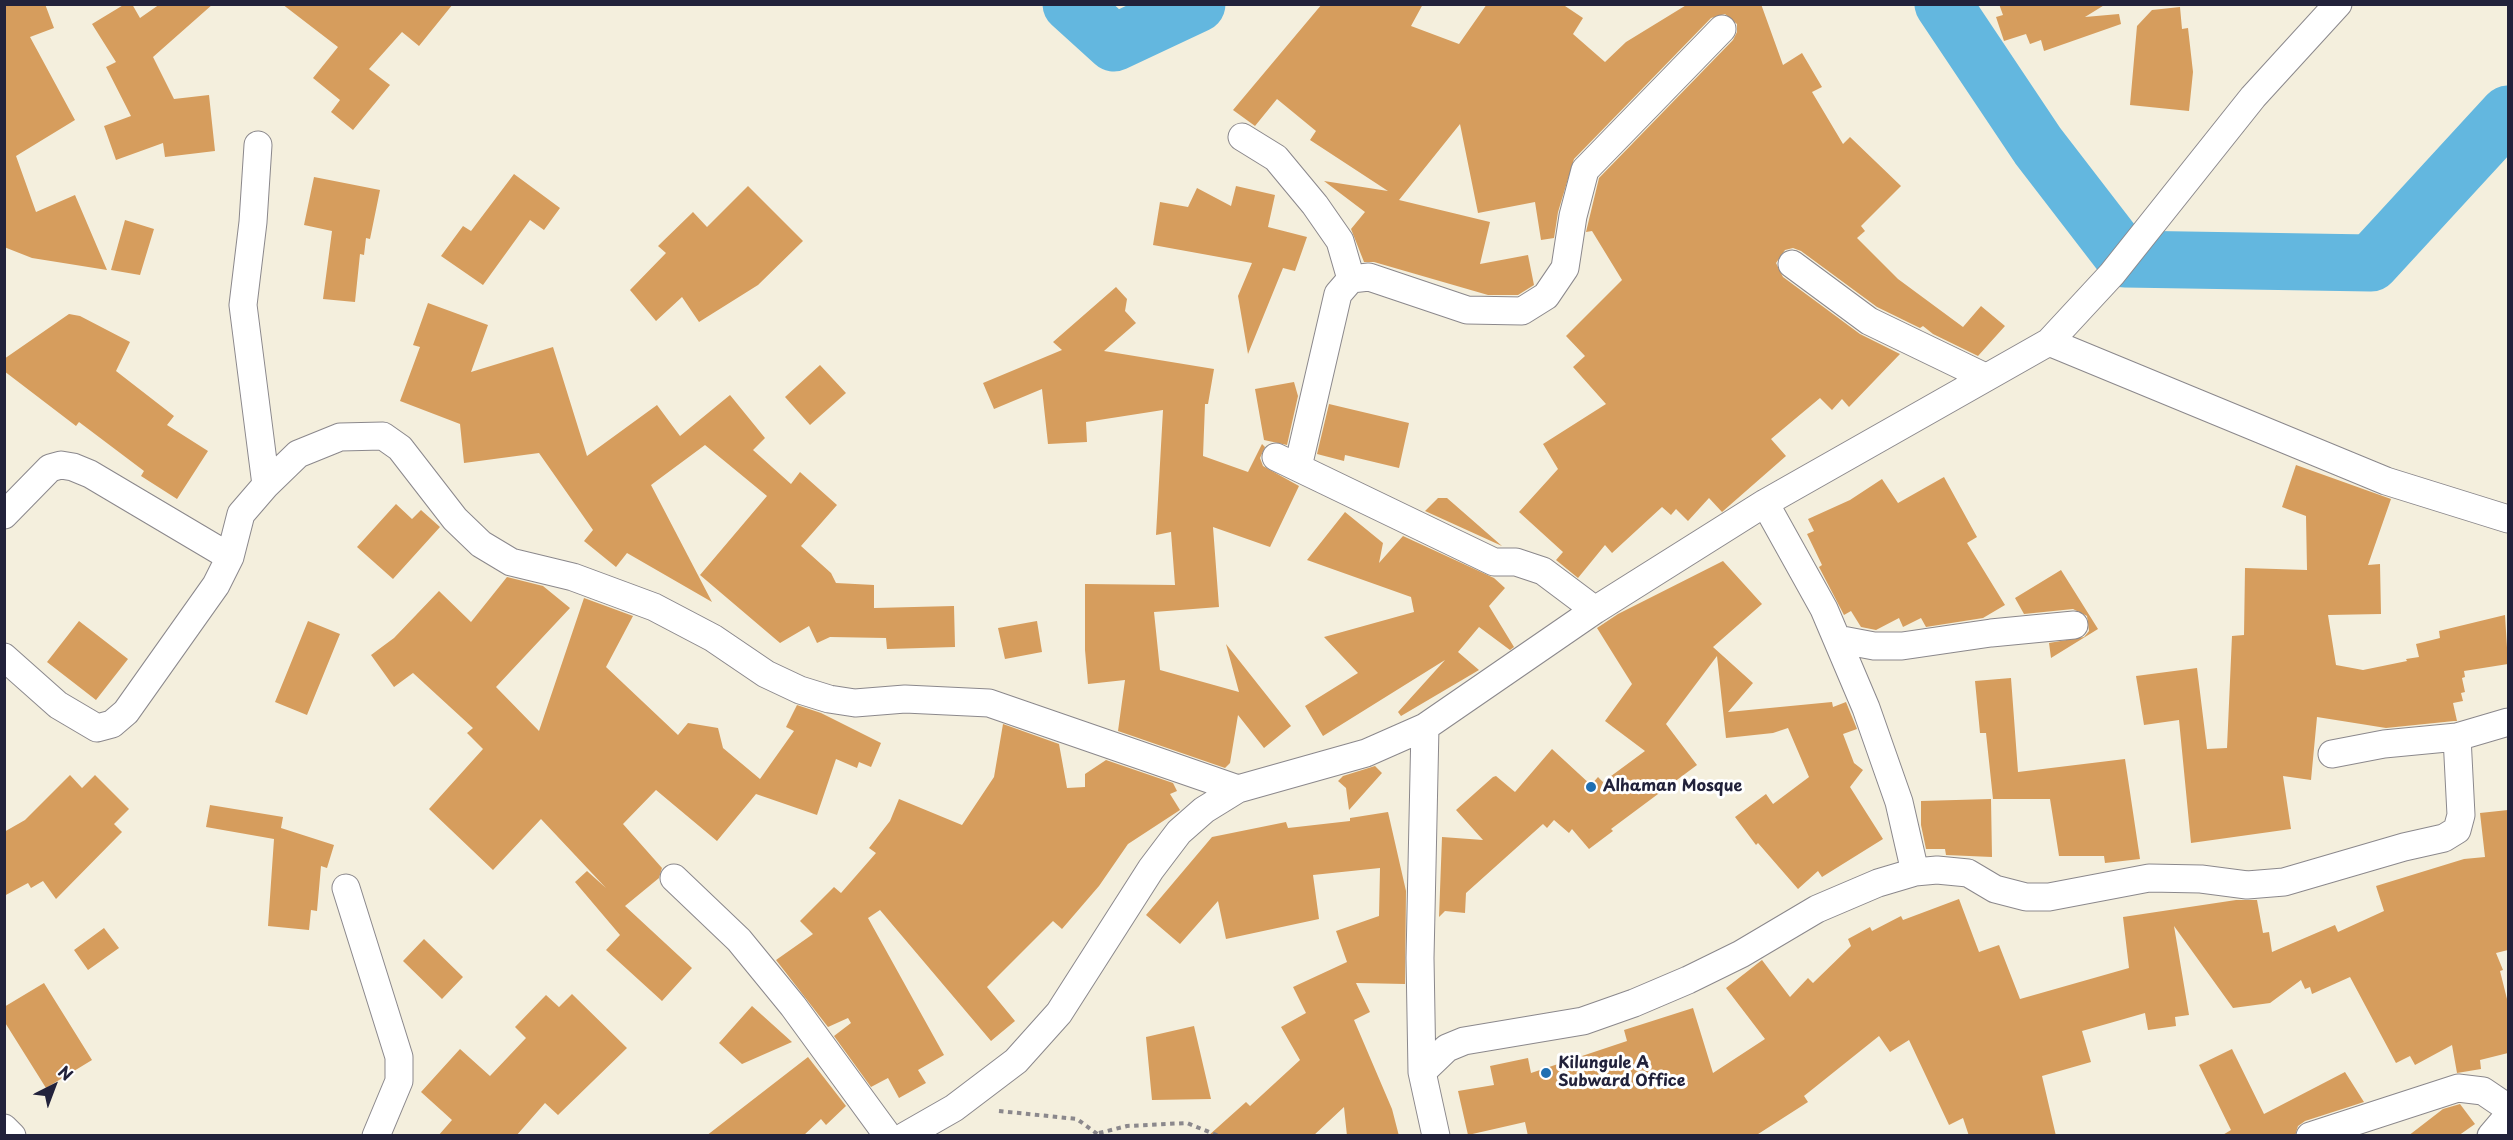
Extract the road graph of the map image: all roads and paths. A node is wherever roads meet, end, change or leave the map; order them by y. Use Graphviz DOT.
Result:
graph roads {
  1 [pos="2338,4"];
  2 [pos="1722,29"];
  3 [pos="1242,136"];
  4 [pos="258,145"];
  5 [pos="1792,264"];
  6 [pos="1351,279"];
  7 [pos="2049,342"];
  8 [pos="1985,377"];
  9 [pos="266,485"];
  10 [pos="1765,503"];
  11 [pos="4,515"];
  12 [pos="2508,519"];
  13 [pos="230,557"];
  14 [pos="1595,610"];
  15 [pos="2074,625"];
  16 [pos="1837,639"];
  17 [pos="4,657"];
  18 [pos="2508,722"];
  19 [pos="1425,727"];
  20 [pos="2457,737"];
  21 [pos="2332,754"];
  22 [pos="1238,789"];
  23 [pos="1915,872"];
  24 [pos="674,878"];
  25 [pos="346,888"];
  26 [pos="1422,1072"];
  27 [pos="954,1108"];
  28 [pos="2508,1108"];
  29 [pos="2508,1116"];
  30 [pos="4,1128"];
  31 [pos="1099,1134"];
  32 [pos="12,1136"];
  33 [pos="376,1136"];
  34 [pos="888,1136"];
  35 [pos="905,1136"];
  36 [pos="1219,1136"];
  37 [pos="1436,1136"];
  38 [pos="2310,1136"];
  39 [pos="2491,1136"];
  1 -- 7 [label="street"];
  2 -- 6 [label="street"];
  3 -- 6 [label="street"];
  4 -- 9 [label="street"];
  5 -- 8 [label="street"];
  6 -- 14 [label="street"];
  7 -- 8 [label="street"];
  7 -- 12 [label="street"];
  8 -- 10 [label="street"];
  9 -- 13 [label="street"];
  9 -- 22 [label="street"];
  10 -- 14 [label="street"];
  10 -- 16 [label="street"];
  11 -- 13 [label="street"];
  13 -- 17 [label="street"];
  14 -- 19 [label="street"];
  15 -- 16 [label="street"];
  16 -- 23 [label="street"];
  18 -- 20 [label="street"];
  19 -- 22 [label="street"];
  19 -- 26 [label="street"];
  20 -- 21 [label="street"];
  20 -- 23 [label="street"];
  22 -- 27 [label="street"];
  23 -- 26 [label="street"];
  24 -- 34 [label="street"];
  25 -- 33 [label="street"];
  26 -- 37 [label="street"];
  27 -- 31 [label="path"];
  27 -- 35 [label="street"];
  28 -- 38 [label="street"];
  29 -- 39 [label="street"];
  30 -- 32 [label="street"];
  31 -- 36 [label="path"];
}
